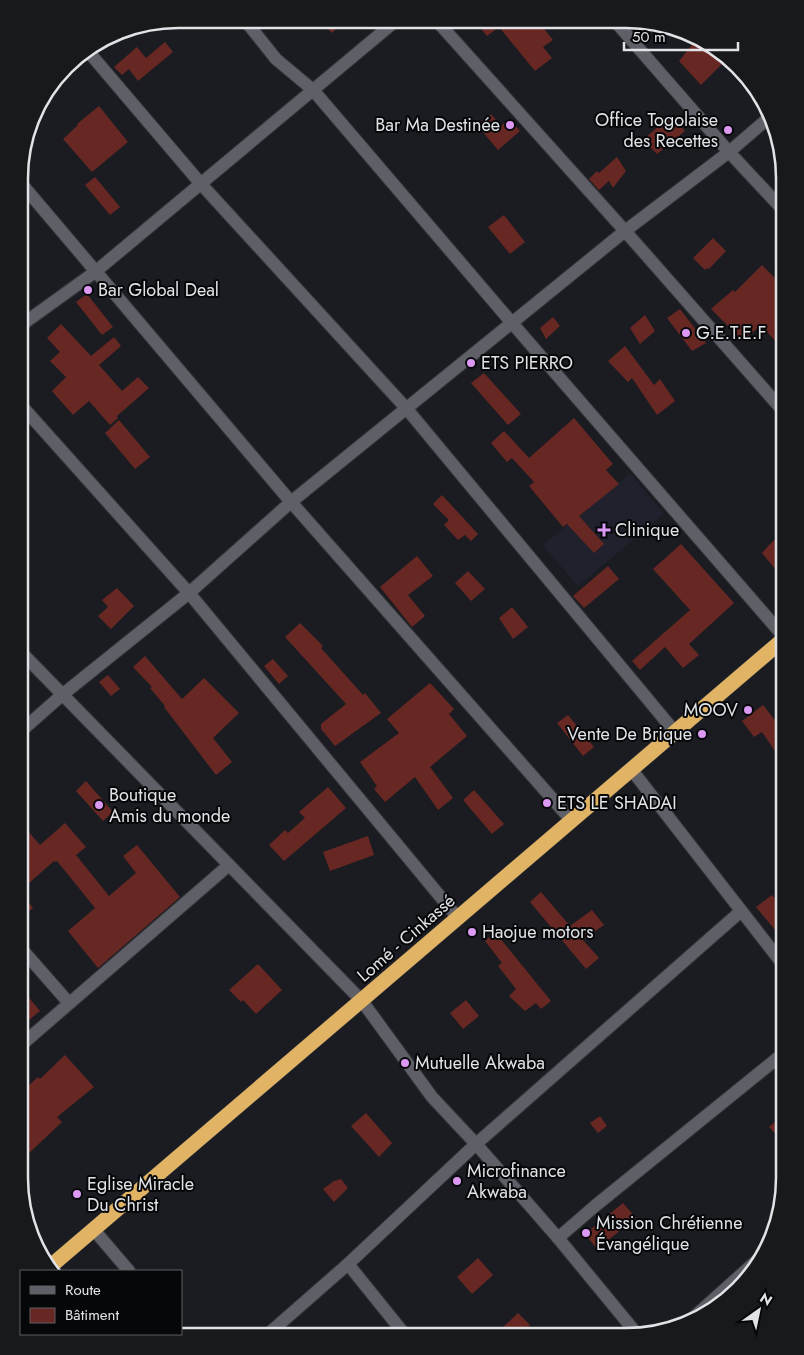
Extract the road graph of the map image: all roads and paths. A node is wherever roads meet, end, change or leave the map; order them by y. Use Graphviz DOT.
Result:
graph roads {
  1 [pos="251,28"];
  2 [pos="387,28"];
  3 [pos="443,28"];
  4 [pos="621,28"];
  5 [pos="91,56"];
  6 [pos="313,90"];
  7 [pos="765,121"];
  8 [pos="729,152"];
  9 [pos="201,184"];
  10 [pos="28,192"];
  11 [pos="776,202"];
  12 [pos="625,231"];
  13 [pos="95,272"];
  14 [pos="28,320"];
  15 [pos="512,323"];
  16 [pos="776,402"];
  17 [pos="406,408"];
  18 [pos="28,413"];
  19 [pos="291,502"];
  20 [pos="188,593"];
  21 [pos="776,628"];
  22 [pos="776,646"];
  23 [pos="28,659"];
  24 [pos="62,695"];
  25 [pos="28,725"];
  26 [pos="675,732"];
  27 [pos="632,770"];
  28 [pos="572,820"];
  29 [pos="229,866"];
  30 [pos="740,912"];
  31 [pos="458,918"];
  32 [pos="28,956"];
  33 [pos="776,957"];
  34 [pos="362,1001"];
  35 [pos="69,1003"];
  36 [pos="28,1039"];
  37 [pos="776,1059"];
  38 [pos="476,1144"];
  39 [pos="94,1230"];
  40 [pos="558,1238"];
  41 [pos="54,1263"];
  42 [pos="348,1264"];
  43 [pos="128,1270"];
  44 [pos="732,1282"];
  45 [pos="712,1301"];
  46 [pos="632,1327"];
  47 [pos="275,1328"];
  48 [pos="400,1328"];
  1 -- 6 [label="street"];
  2 -- 6 [label="street"];
  3 -- 12 [label="street"];
  4 -- 8 [label="street"];
  5 -- 9 [label="street"];
  6 -- 9 [label="street"];
  6 -- 15 [label="street"];
  7 -- 8 [label="street"];
  8 -- 11 [label="street"];
  8 -- 12 [label="street"];
  9 -- 13 [label="street"];
  9 -- 17 [label="street"];
  10 -- 13 [label="street"];
  12 -- 15 [label="street"];
  12 -- 16 [label="street"];
  13 -- 14 [label="street"];
  13 -- 19 [label="street"];
  15 -- 17 [label="street"];
  15 -- 21 [label="street"];
  17 -- 19 [label="street"];
  17 -- 26 [label="street"];
  18 -- 20 [label="street"];
  19 -- 20 [label="street"];
  19 -- 28 [label="street"];
  20 -- 24 [label="street"];
  20 -- 31 [label="street"];
  22 -- 26 [label="highway, Lomé - Cinkassé"];
  23 -- 24 [label="street"];
  24 -- 25 [label="street"];
  24 -- 29 [label="street"];
  26 -- 27 [label="highway, Lomé - Cinkassé"];
  27 -- 28 [label="highway, Lomé - Cinkassé"];
  27 -- 30 [label="street"];
  28 -- 31 [label="highway, Lomé - Cinkassé"];
  29 -- 34 [label="street"];
  29 -- 35 [label="street"];
  30 -- 33 [label="street"];
  30 -- 38 [label="street"];
  31 -- 34 [label="highway, Lomé - Cinkassé"];
  32 -- 35 [label="street"];
  34 -- 38 [label="street"];
  34 -- 39 [label="highway, Lomé - Cinkassé"];
  35 -- 36 [label="street"];
  37 -- 40 [label="street"];
  38 -- 40 [label="street"];
  38 -- 42 [label="street"];
  39 -- 41 [label="highway, Lomé - Cinkassé"];
  39 -- 43 [label="street"];
  40 -- 46 [label="street"];
  42 -- 47 [label="street"];
  42 -- 48 [label="street"];
  44 -- 45 [label="street"];
}
